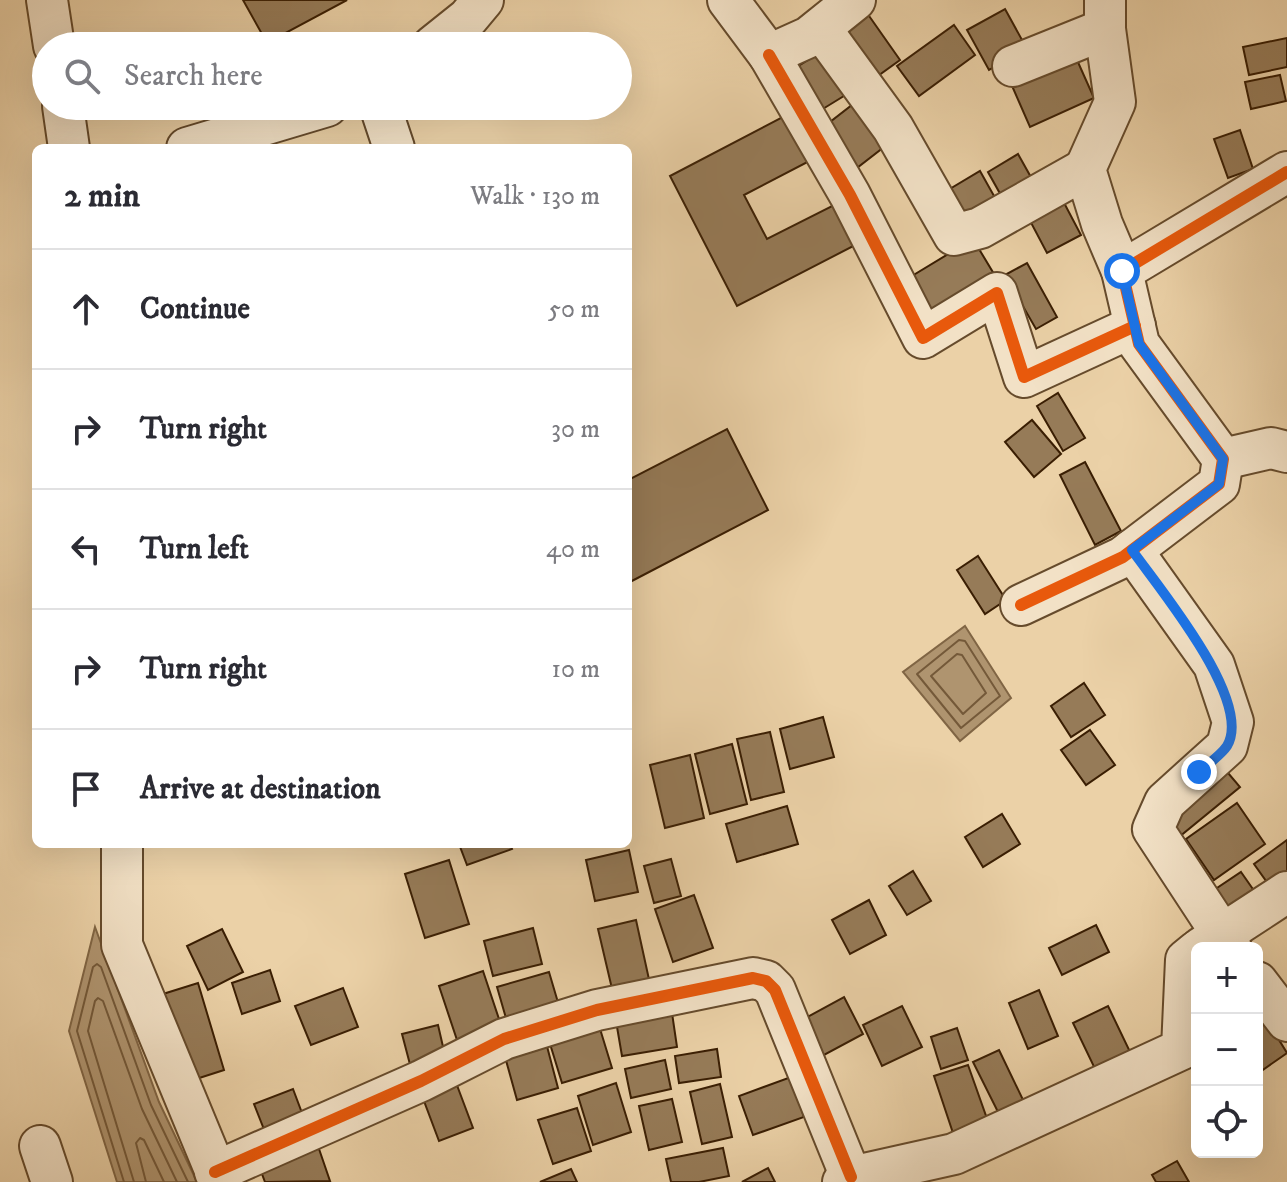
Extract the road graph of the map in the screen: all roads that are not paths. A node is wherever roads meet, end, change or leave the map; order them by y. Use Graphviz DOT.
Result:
graph roads {
  1 [pos="47,0"];
  2 [pos="483,0"];
  3 [pos="728,0"];
  4 [pos="855,0"];
  5 [pos="1105,14"];
  6 [pos="821,29"];
  7 [pos="52,32"];
  8 [pos="450,32"];
  9 [pos="769,55"];
  10 [pos="1013,66"];
  11 [pos="65,120"];
  12 [pos="280,120"];
  13 [pos="385,120"];
  14 [pos="68,144"];
  15 [pos="200,144"];
  16 [pos="393,144"];
  17 [pos="1085,169"];
  18 [pos="1287,172"];
  19 [pos="1122,271"];
  20 [pos="1135,326"];
  21 [pos="1287,452"];
  22 [pos="1223,459"];
  23 [pos="1132,550"];
  24 [pos="1021,605"];
  25 [pos="122,848"];
  26 [pos="1287,892"];
  27 [pos="1211,942"];
  28 [pos="1217,942"];
  29 [pos="1191,957"];
  30 [pos="1263,990"];
  31 [pos="1287,1021"];
  32 [pos="218,1177"];
  33 [pos="847,1180"];
  1 -- 7 [label="street"];
  2 -- 8 [label="street"];
  3 -- 9 [label="street"];
  4 -- 6 [label="street"];
  5 -- 10 [label="street"];
  5 -- 17 [label="street"];
  6 -- 9 [label="street"];
  6 -- 17 [label="street"];
  9 -- 20 [label="street"];
  11 -- 14 [label="street"];
  12 -- 15 [label="street"];
  13 -- 16 [label="street"];
  17 -- 19 [label="street"];
  18 -- 19 [label="street"];
  19 -- 20 [label="street"];
  20 -- 22 [label="street"];
  21 -- 22 [label="street"];
  22 -- 23 [label="street"];
  23 -- 24 [label="street"];
  23 -- 27 [label="street"];
  25 -- 32 [label="street"];
  26 -- 28 [label="street"];
  29 -- 33 [label="street"];
  30 -- 31 [label="street"];
  32 -- 33 [label="street"];
}
